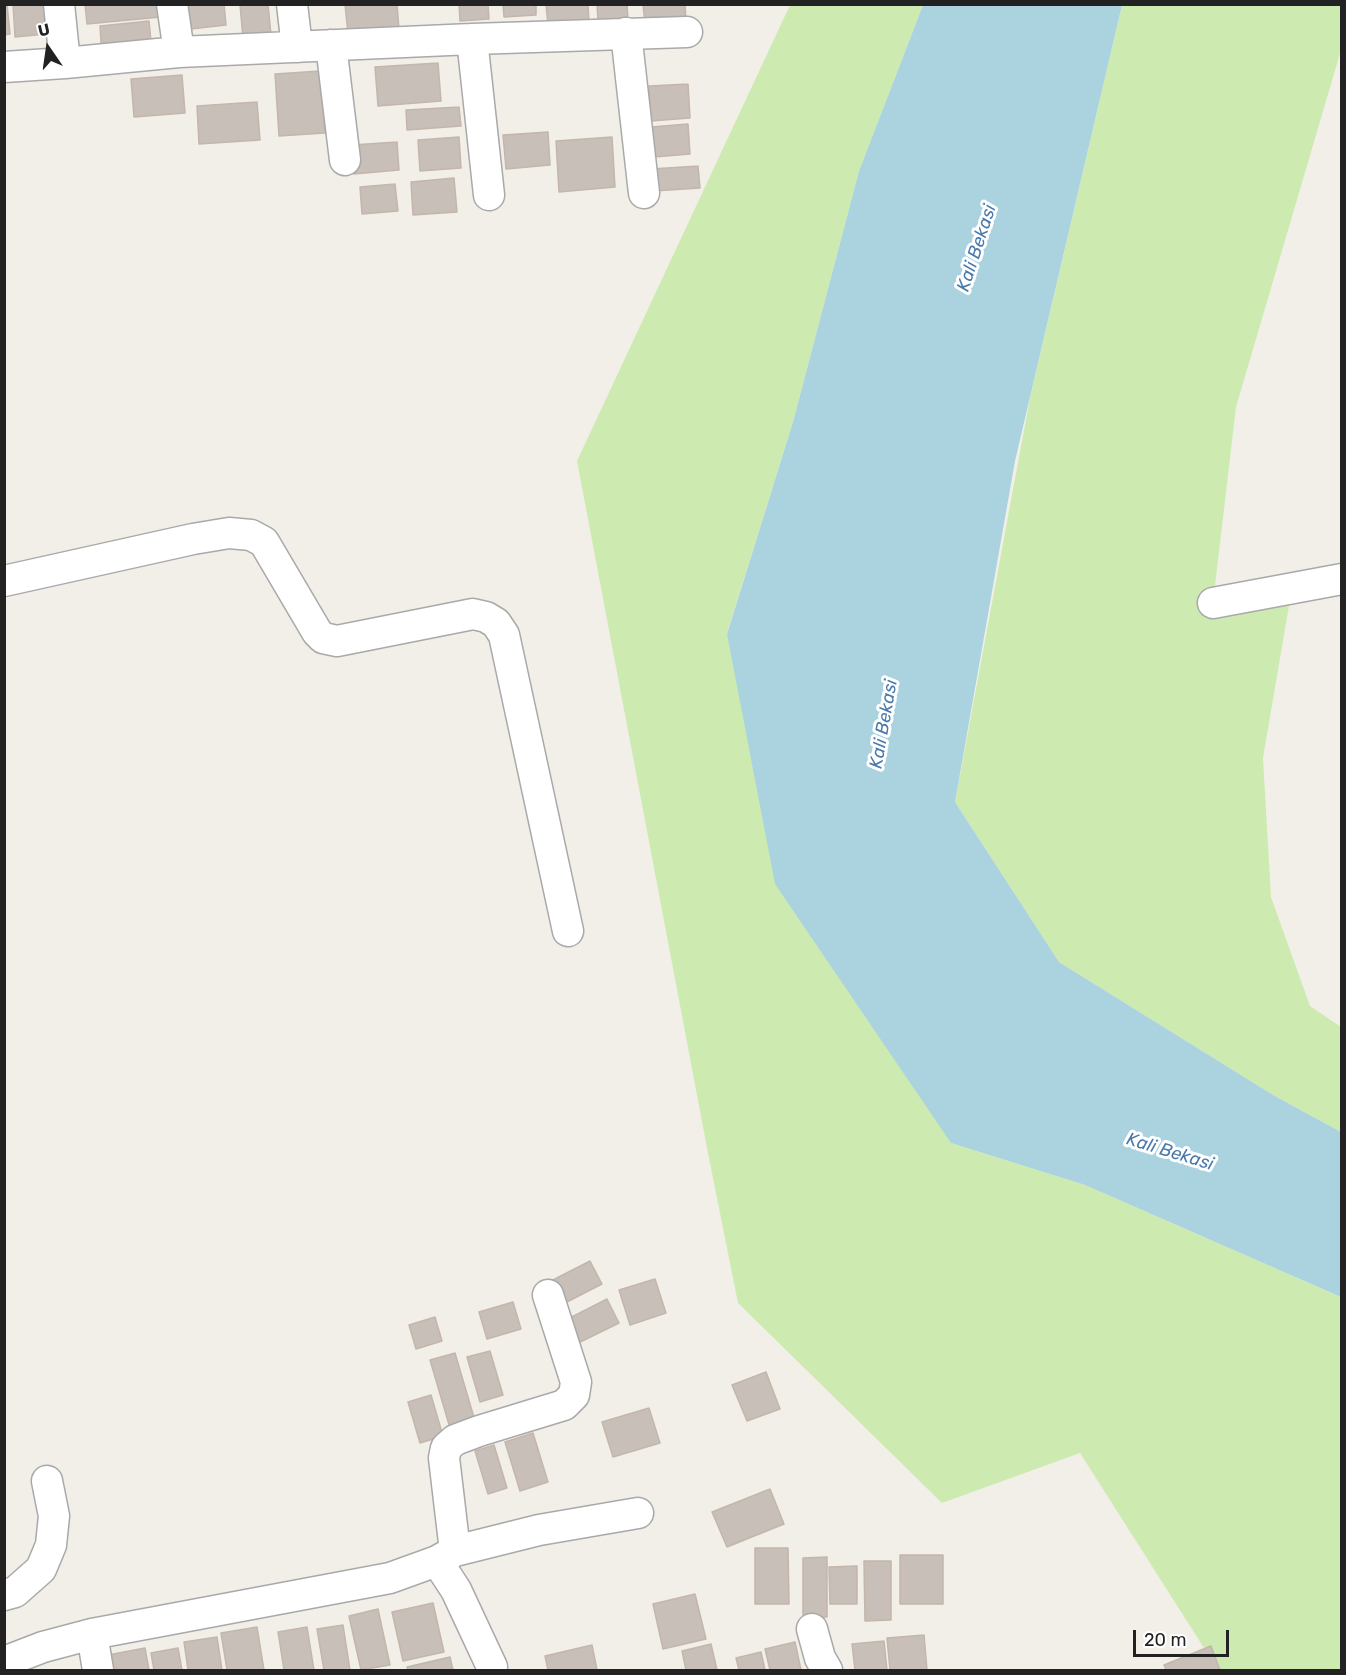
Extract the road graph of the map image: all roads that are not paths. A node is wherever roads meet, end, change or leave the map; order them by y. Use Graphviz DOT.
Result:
graph roads {
  1 [pos="59,4"];
  2 [pos="172,4"];
  3 [pos="292,4"];
  4 [pos="687,32"];
  5 [pos="626,33"];
  6 [pos="472,39"];
  7 [pos="331,45"];
  8 [pos="297,47"];
  9 [pos="179,52"];
  10 [pos="65,63"];
  11 [pos="4,67"];
  12 [pos="345,160"];
  13 [pos="644,193"];
  14 [pos="489,195"];
  15 [pos="1341,579"];
  16 [pos="4,581"];
  17 [pos="1213,603"];
  18 [pos="568,931"];
  19 [pos="548,1295"];
  20 [pos="47,1481"];
  21 [pos="638,1513"];
  22 [pos="446,1556"];
  23 [pos="4,1595"];
  24 [pos="812,1629"];
  25 [pos="92,1634"];
  26 [pos="4,1662"];
  27 [pos="492,1667"];
  28 [pos="98,1671"];
  29 [pos="827,1671"];
  1 -- 10 [label="street"];
  2 -- 9 [label="street"];
  3 -- 8 [label="street"];
  4 -- 5 [label="street"];
  5 -- 6 [label="street"];
  5 -- 13 [label="street"];
  6 -- 7 [label="street"];
  6 -- 14 [label="street"];
  7 -- 8 [label="street"];
  7 -- 12 [label="street"];
  8 -- 9 [label="street"];
  9 -- 10 [label="street"];
  10 -- 11 [label="street"];
  15 -- 17 [label="street"];
  16 -- 18 [label="street"];
  19 -- 22 [label="street"];
  20 -- 23 [label="street"];
  21 -- 22 [label="street"];
  22 -- 25 [label="street"];
  22 -- 27 [label="street"];
  24 -- 29 [label="street"];
  25 -- 26 [label="street"];
  25 -- 28 [label="street"];
}
